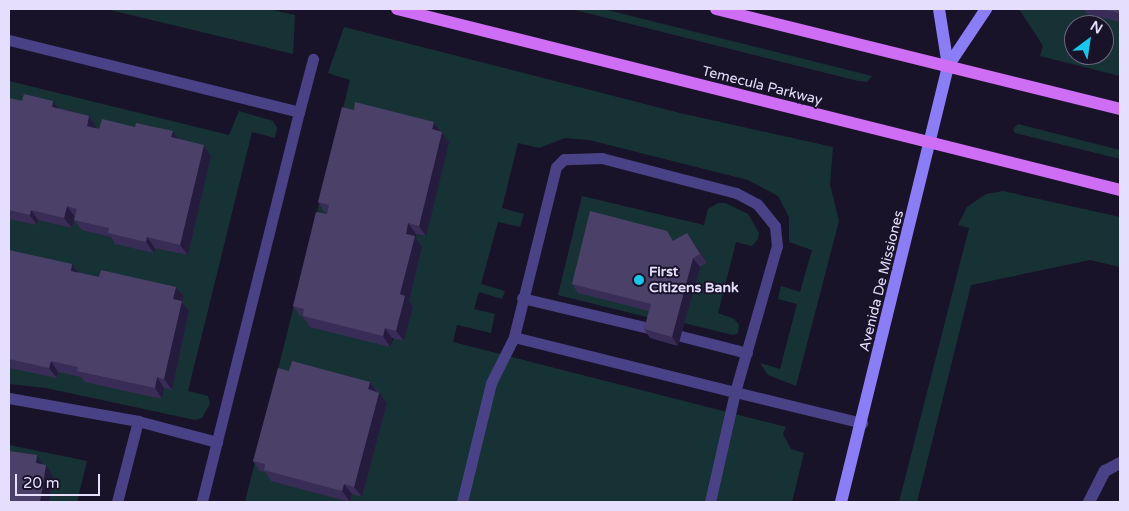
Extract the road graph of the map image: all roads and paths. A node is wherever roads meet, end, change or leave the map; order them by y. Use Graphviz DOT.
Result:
graph roads {
  1 [pos="397,9"];
  2 [pos="716,9"];
  3 [pos="939,9"];
  4 [pos="986,9"];
  5 [pos="9,40"];
  6 [pos="313,59"];
  7 [pos="948,66"];
  8 [pos="1120,109"];
  9 [pos="299,112"];
  10 [pos="930,144"];
  11 [pos="1120,190"];
  12 [pos="522,298"];
  13 [pos="653,329"];
  14 [pos="681,336"];
  15 [pos="514,337"];
  16 [pos="747,353"];
  17 [pos="735,392"];
  18 [pos="9,398"];
  19 [pos="138,421"];
  20 [pos="862,423"];
  21 [pos="217,442"];
  22 [pos="1120,463"];
  23 [pos="1090,500"];
  24 [pos="117,502"];
  25 [pos="202,502"];
  26 [pos="462,502"];
  27 [pos="710,502"];
  28 [pos="841,502"];
  1 -- 10 [label="main road, Temecula Parkway"];
  2 -- 7 [label="main road"];
  3 -- 7 [label="street, Avenida De Missiones"];
  4 -- 7 [label="street, Avenida De Missiones"];
  5 -- 9 [label="lane"];
  6 -- 9 [label="lane"];
  7 -- 8 [label="main road"];
  7 -- 10 [label="street, Avenida De Missiones"];
  9 -- 21 [label="lane"];
  10 -- 11 [label="main road, Temecula Parkway"];
  10 -- 20 [label="street, Avenida De Missiones"];
  12 -- 13 [label="lane"];
  12 -- 15 [label="lane"];
  12 -- 16 [label="lane"];
  14 -- 16 [label="lane"];
  15 -- 17 [label="lane"];
  15 -- 26 [label="lane"];
  16 -- 17 [label="lane"];
  17 -- 20 [label="lane"];
  17 -- 27 [label="lane"];
  18 -- 19 [label="lane"];
  19 -- 21 [label="lane"];
  19 -- 24 [label="lane"];
  20 -- 28 [label="street, Avenida De Missiones"];
  21 -- 25 [label="lane"];
  22 -- 23 [label="street"];
}
